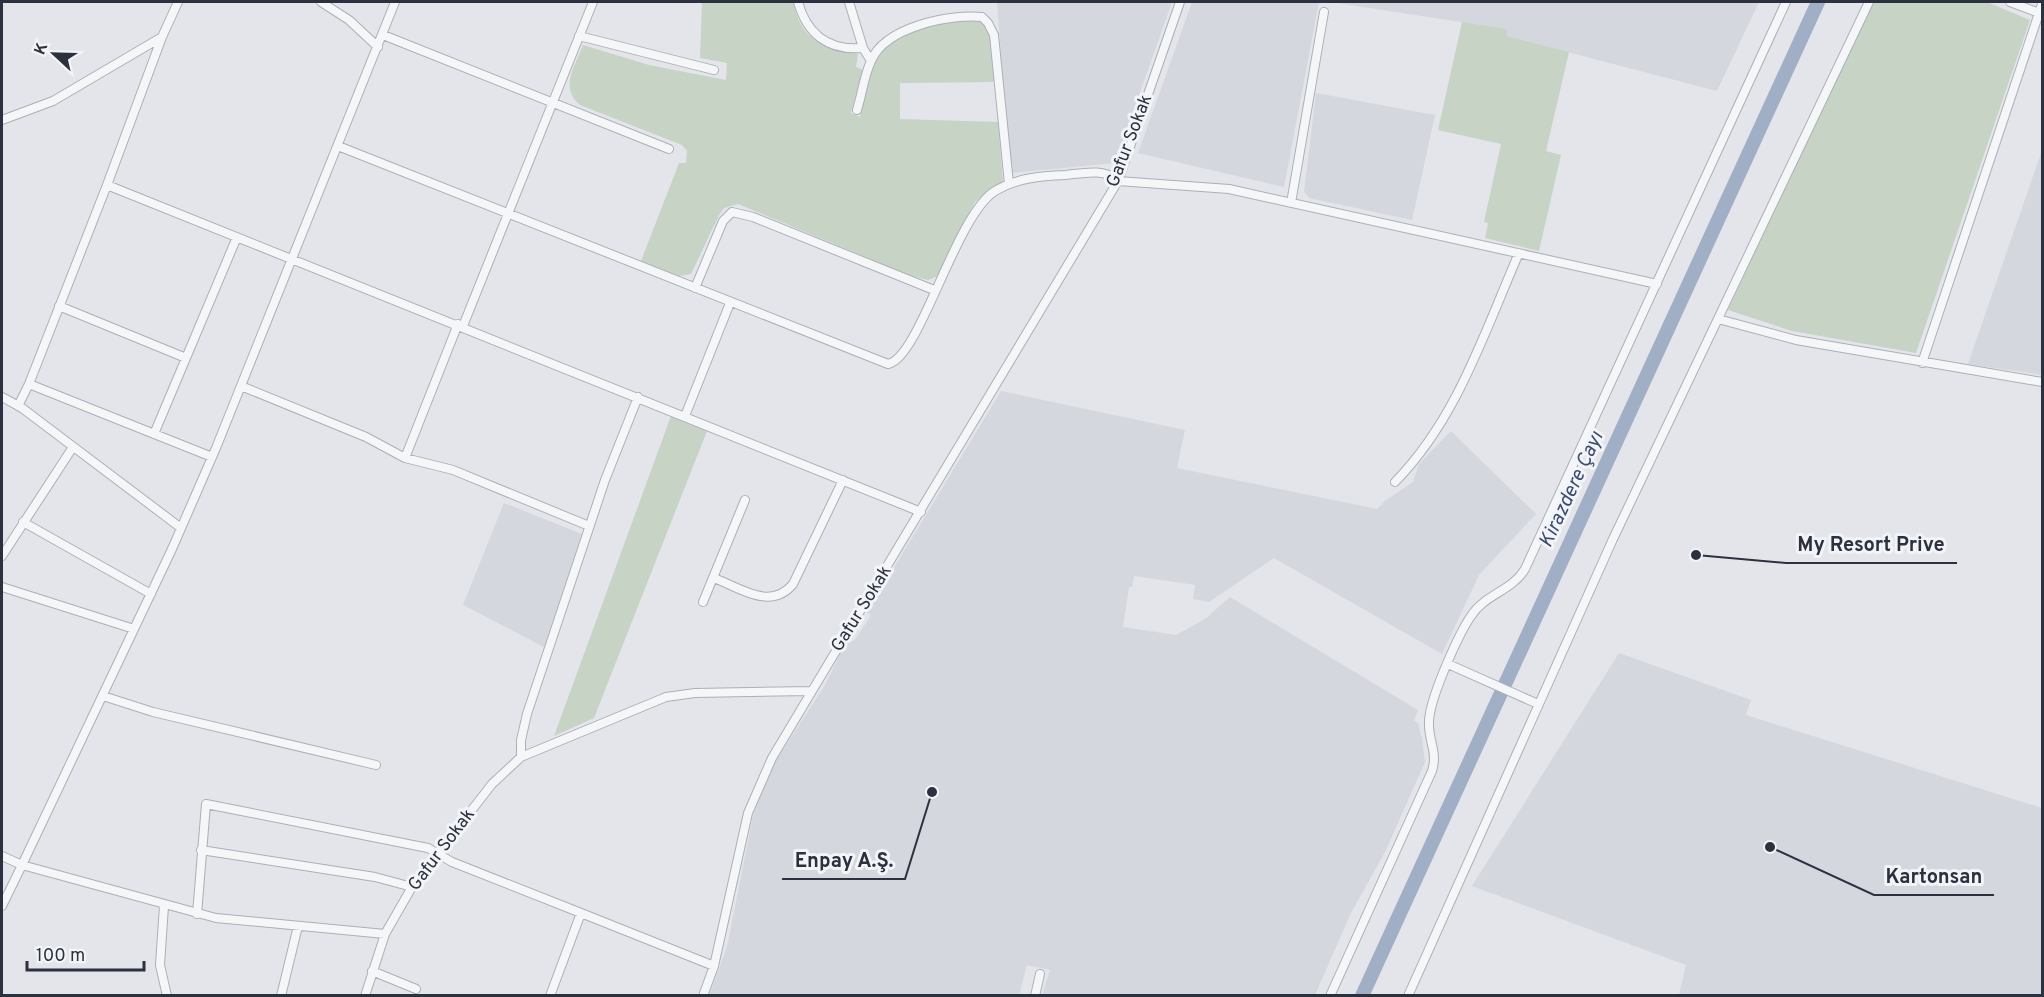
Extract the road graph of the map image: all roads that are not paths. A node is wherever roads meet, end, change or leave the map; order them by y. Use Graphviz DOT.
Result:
graph roads {
  1 [pos="178,2"];
  2 [pos="321,2"];
  3 [pos="395,2"];
  4 [pos="593,2"];
  5 [pos="798,2"];
  6 [pos="849,2"];
  7 [pos="1180,2"];
  8 [pos="1786,2"];
  9 [pos="1869,2"];
  10 [pos="2010,2"];
  11 [pos="2043,4"];
  12 [pos="1324,12"];
  13 [pos="2041,14"];
  14 [pos="383,35"];
  15 [pos="579,36"];
  16 [pos="162,37"];
  17 [pos="378,47"];
  18 [pos="863,48"];
  19 [pos="871,61"];
  20 [pos="714,70"];
  21 [pos="553,102"];
  22 [pos="857,110"];
  23 [pos="2,120"];
  24 [pos="338,146"];
  25 [pos="669,149"];
  26 [pos="1118,181"];
  27 [pos="1009,184"];
  28 [pos="107,185"];
  29 [pos="1291,203"];
  30 [pos="508,214"];
  31 [pos="237,237"];
  32 [pos="1519,253"];
  33 [pos="292,259"];
  34 [pos="1657,284"];
  35 [pos="695,288"];
  36 [pos="934,290"];
  37 [pos="730,303"];
  38 [pos="58,306"];
  39 [pos="1718,319"];
  40 [pos="461,325"];
  41 [pos="186,358"];
  42 [pos="1922,363"];
  43 [pos="2043,382"];
  44 [pos="28,384"];
  45 [pos="241,386"];
  46 [pos="2,397"];
  47 [pos="638,398"];
  48 [pos="18,406"];
  49 [pos="685,416"];
  50 [pos="154,434"];
  51 [pos="73,447"];
  52 [pos="212,457"];
  53 [pos="405,458"];
  54 [pos="843,480"];
  55 [pos="1395,482"];
  56 [pos="745,500"];
  57 [pos="921,512"];
  58 [pos="23,522"];
  59 [pos="589,526"];
  60 [pos="181,528"];
  61 [pos="2,556"];
  62 [pos="714,578"];
  63 [pos="2,587"];
  64 [pos="151,594"];
  65 [pos="703,602"];
  66 [pos="134,628"];
  67 [pos="1452,666"];
  68 [pos="812,691"];
  69 [pos="104,696"];
  70 [pos="1538,704"];
  71 [pos="521,757"];
  72 [pos="376,765"];
  73 [pos="201,850"];
  74 [pos="439,852"];
  75 [pos="2,856"];
  76 [pos="22,866"];
  77 [pos="412,888"];
  78 [pos="2,906"];
  79 [pos="164,906"];
  80 [pos="581,913"];
  81 [pos="197,914"];
  82 [pos="298,926"];
  83 [pos="386,934"];
  84 [pos="714,966"];
  85 [pos="372,971"];
  86 [pos="1040,974"];
  87 [pos="417,989"];
  88 [pos="167,996"];
  89 [pos="281,996"];
  90 [pos="365,996"];
  91 [pos="550,996"];
  92 [pos="704,996"];
  93 [pos="1035,996"];
  94 [pos="1330,996"];
  95 [pos="1408,996"];
  1 -- 16 [label="street"];
  2 -- 17 [label="street"];
  3 -- 14 [label="street"];
  4 -- 15 [label="street"];
  5 -- 18 [label="street"];
  6 -- 18 [label="street"];
  7 -- 26 [label="street, Gafur Sokak"];
  8 -- 34 [label="street"];
  9 -- 39 [label="street"];
  10 -- 13 [label="street"];
  11 -- 13 [label="street"];
  12 -- 29 [label="street"];
  13 -- 42 [label="street"];
  14 -- 17 [label="street"];
  14 -- 21 [label="street"];
  15 -- 20 [label="street"];
  15 -- 21 [label="street"];
  16 -- 23 [label="street"];
  16 -- 28 [label="street"];
  17 -- 24 [label="street"];
  18 -- 19 [label="street"];
  19 -- 22 [label="street"];
  19 -- 27 [label="street"];
  21 -- 25 [label="street"];
  21 -- 30 [label="street"];
  24 -- 30 [label="street"];
  24 -- 33 [label="street"];
  26 -- 27 [label="street"];
  26 -- 29 [label="street"];
  26 -- 57 [label="street, Gafur Sokak"];
  27 -- 36 [label="street"];
  28 -- 31 [label="street"];
  28 -- 38 [label="street"];
  29 -- 32 [label="street"];
  30 -- 35 [label="street"];
  30 -- 40 [label="street"];
  31 -- 33 [label="street"];
  31 -- 41 [label="street"];
  32 -- 34 [label="street"];
  32 -- 55 [label="street"];
  33 -- 40 [label="street"];
  33 -- 45 [label="street"];
  34 -- 67 [label="street"];
  35 -- 36 [label="street"];
  35 -- 37 [label="street"];
  36 -- 37 [label="street"];
  37 -- 49 [label="street"];
  38 -- 41 [label="street"];
  38 -- 44 [label="street"];
  39 -- 42 [label="street"];
  39 -- 70 [label="street"];
  40 -- 47 [label="street"];
  40 -- 53 [label="street"];
  41 -- 50 [label="street"];
  42 -- 43 [label="street"];
  44 -- 48 [label="street"];
  44 -- 50 [label="street"];
  45 -- 52 [label="street"];
  45 -- 53 [label="street"];
  46 -- 48 [label="street"];
  47 -- 49 [label="street"];
  47 -- 59 [label="street"];
  48 -- 51 [label="street"];
  49 -- 54 [label="street"];
  50 -- 52 [label="street"];
  51 -- 58 [label="street"];
  51 -- 60 [label="street"];
  52 -- 60 [label="street"];
  53 -- 59 [label="street"];
  54 -- 57 [label="street"];
  54 -- 62 [label="street"];
  56 -- 62 [label="street"];
  57 -- 68 [label="street, Gafur Sokak"];
  58 -- 61 [label="street"];
  58 -- 64 [label="street"];
  59 -- 71 [label="street"];
  60 -- 64 [label="street"];
  62 -- 65 [label="street"];
  63 -- 66 [label="street"];
  64 -- 66 [label="street"];
  66 -- 69 [label="street"];
  67 -- 70 [label="street"];
  67 -- 94 [label="street"];
  68 -- 71 [label="street, Gafur Sokak"];
  68 -- 84 [label="street"];
  69 -- 72 [label="street"];
  69 -- 76 [label="street"];
  70 -- 95 [label="street"];
  71 -- 74 [label="street, Gafur Sokak"];
  73 -- 74 [label="street"];
  73 -- 77 [label="street"];
  73 -- 81 [label="street"];
  74 -- 77 [label="street, Gafur Sokak"];
  74 -- 80 [label="street"];
  75 -- 76 [label="street"];
  76 -- 78 [label="street"];
  76 -- 79 [label="street"];
  77 -- 83 [label="street, Gafur Sokak"];
  79 -- 81 [label="street"];
  79 -- 88 [label="street"];
  80 -- 84 [label="street"];
  80 -- 91 [label="street"];
  81 -- 82 [label="street"];
  82 -- 83 [label="street"];
  82 -- 89 [label="street"];
  83 -- 85 [label="street, Gafur Sokak"];
  84 -- 92 [label="street"];
  85 -- 87 [label="street"];
  85 -- 90 [label="street, Gafur Sokak"];
  86 -- 93 [label="street"];
}
